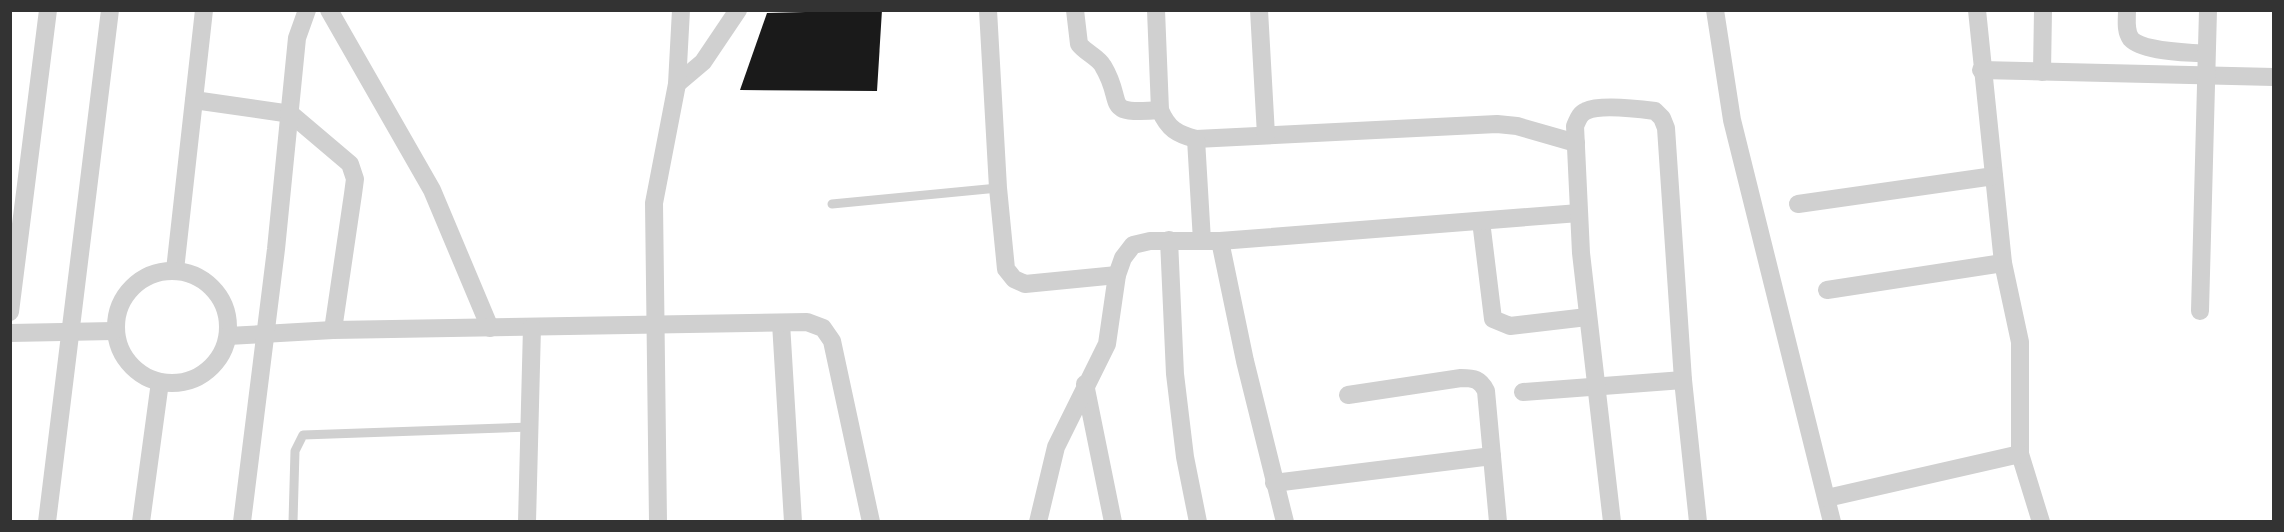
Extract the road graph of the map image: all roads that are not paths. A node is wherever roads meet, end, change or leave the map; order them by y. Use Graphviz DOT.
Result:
graph roads {
  1 [pos="48,10"];
  2 [pos="110,10"];
  3 [pos="204,10"];
  4 [pos="307,10"];
  5 [pos="329,10"];
  6 [pos="681,10"];
  7 [pos="738,10"];
  8 [pos="988,10"];
  9 [pos="1076,10"];
  10 [pos="1156,10"];
  11 [pos="1259,10"];
  12 [pos="1715,10"];
  13 [pos="1977,10"];
  14 [pos="2043,10"];
  15 [pos="2127,10"];
  16 [pos="2208,10"];
  17 [pos="2206,54"];
  18 [pos="1981,70"];
  19 [pos="2042,72"];
  20 [pos="2206,77"];
  21 [pos="2274,77"];
  22 [pos="677,84"];
  23 [pos="194,100"];
  24 [pos="1160,110"];
  25 [pos="291,114"];
  26 [pos="1266,135"];
  27 [pos="1196,139"];
  28 [pos="1576,143"];
  29 [pos="1994,176"];
  30 [pos="998,188"];
  31 [pos="832,204"];
  32 [pos="1798,204"];
  33 [pos="1579,213"];
  34 [pos="1481,221"];
  35 [pos="1169,240"];
  36 [pos="1202,241"];
  37 [pos="1221,241"];
  38 [pos="2003,263"];
  39 [pos="175,270"];
  40 [pos="1117,275"];
  41 [pos="1827,290"];
  42 [pos="2200,310"];
  43 [pos="10,312"];
  44 [pos="1587,317"];
  45 [pos="781,323"];
  46 [pos="532,327"];
  47 [pos="655,327"];
  48 [pos="490,328"];
  49 [pos="333,330"];
  50 [pos="72,331"];
  51 [pos="114,331"];
  52 [pos="10,333"];
  53 [pos="265,334"];
  54 [pos="228,336"];
  55 [pos="1683,380"];
  56 [pos="159,382"];
  57 [pos="1085,384"];
  58 [pos="1594,387"];
  59 [pos="1523,392"];
  60 [pos="1348,395"];
  61 [pos="531,427"];
  62 [pos="2020,454"];
  63 [pos="1492,456"];
  64 [pos="1274,483"];
  65 [pos="1827,498"];
  66 [pos="47,522"];
  67 [pos="141,522"];
  68 [pos="242,522"];
  69 [pos="293,522"];
  70 [pos="527,522"];
  71 [pos="658,522"];
  72 [pos="793,522"];
  73 [pos="872,522"];
  74 [pos="1038,522"];
  75 [pos="1113,522"];
  76 [pos="1198,522"];
  77 [pos="1285,522"];
  78 [pos="1498,522"];
  79 [pos="1612,522"];
  80 [pos="1698,522"];
  81 [pos="1832,522"];
  82 [pos="2041,522"];
  1 -- 43 [label="street"];
  2 -- 50 [label="street"];
  3 -- 23 [label="street"];
  4 -- 25 [label="street"];
  5 -- 48 [label="street"];
  6 -- 22 [label="street"];
  7 -- 22 [label="street"];
  8 -- 30 [label="street"];
  9 -- 24 [label="street"];
  10 -- 24 [label="street"];
  11 -- 26 [label="street"];
  12 -- 65 [label="street"];
  13 -- 18 [label="street"];
  14 -- 19 [label="street"];
  15 -- 17 [label="street"];
  16 -- 17 [label="street"];
  17 -- 20 [label="street"];
  18 -- 19 [label="street"];
  18 -- 29 [label="street"];
  19 -- 20 [label="street"];
  20 -- 21 [label="street"];
  20 -- 42 [label="street"];
  22 -- 47 [label="street"];
  23 -- 25 [label="street"];
  23 -- 39 [label="street"];
  24 -- 27 [label="street"];
  25 -- 49 [label="street"];
  25 -- 53 [label="street"];
  26 -- 27 [label="street"];
  26 -- 28 [label="street"];
  27 -- 36 [label="street"];
  28 -- 33 [label="street"];
  28 -- 55 [label="street"];
  29 -- 32 [label="street"];
  29 -- 38 [label="street"];
  30 -- 31 [label="lane"];
  30 -- 40 [label="street"];
  33 -- 34 [label="street"];
  33 -- 44 [label="street"];
  34 -- 37 [label="street"];
  34 -- 44 [label="street"];
  35 -- 36 [label="street"];
  35 -- 40 [label="street"];
  35 -- 76 [label="street"];
  36 -- 37 [label="street"];
  37 -- 64 [label="street"];
  38 -- 41 [label="street"];
  38 -- 62 [label="street"];
  39 -- 51 [label="street"];
  39 -- 54 [label="street"];
  40 -- 57 [label="street"];
  44 -- 58 [label="street"];
  45 -- 47 [label="street"];
  45 -- 72 [label="street"];
  45 -- 73 [label="street"];
  46 -- 47 [label="street"];
  46 -- 48 [label="street"];
  46 -- 61 [label="street"];
  47 -- 71 [label="street"];
  48 -- 49 [label="street"];
  49 -- 53 [label="street"];
  50 -- 51 [label="street"];
  50 -- 52 [label="street"];
  50 -- 66 [label="street"];
  51 -- 56 [label="street"];
  53 -- 54 [label="street"];
  53 -- 68 [label="street"];
  54 -- 56 [label="street"];
  55 -- 58 [label="street"];
  55 -- 80 [label="street"];
  56 -- 67 [label="street"];
  57 -- 74 [label="street"];
  57 -- 75 [label="street"];
  58 -- 59 [label="street"];
  58 -- 79 [label="street"];
  60 -- 63 [label="street"];
  61 -- 69 [label="lane"];
  61 -- 70 [label="street"];
  62 -- 65 [label="street"];
  62 -- 82 [label="street"];
  63 -- 64 [label="street"];
  63 -- 78 [label="street"];
  64 -- 77 [label="street"];
  65 -- 81 [label="street"];
}
